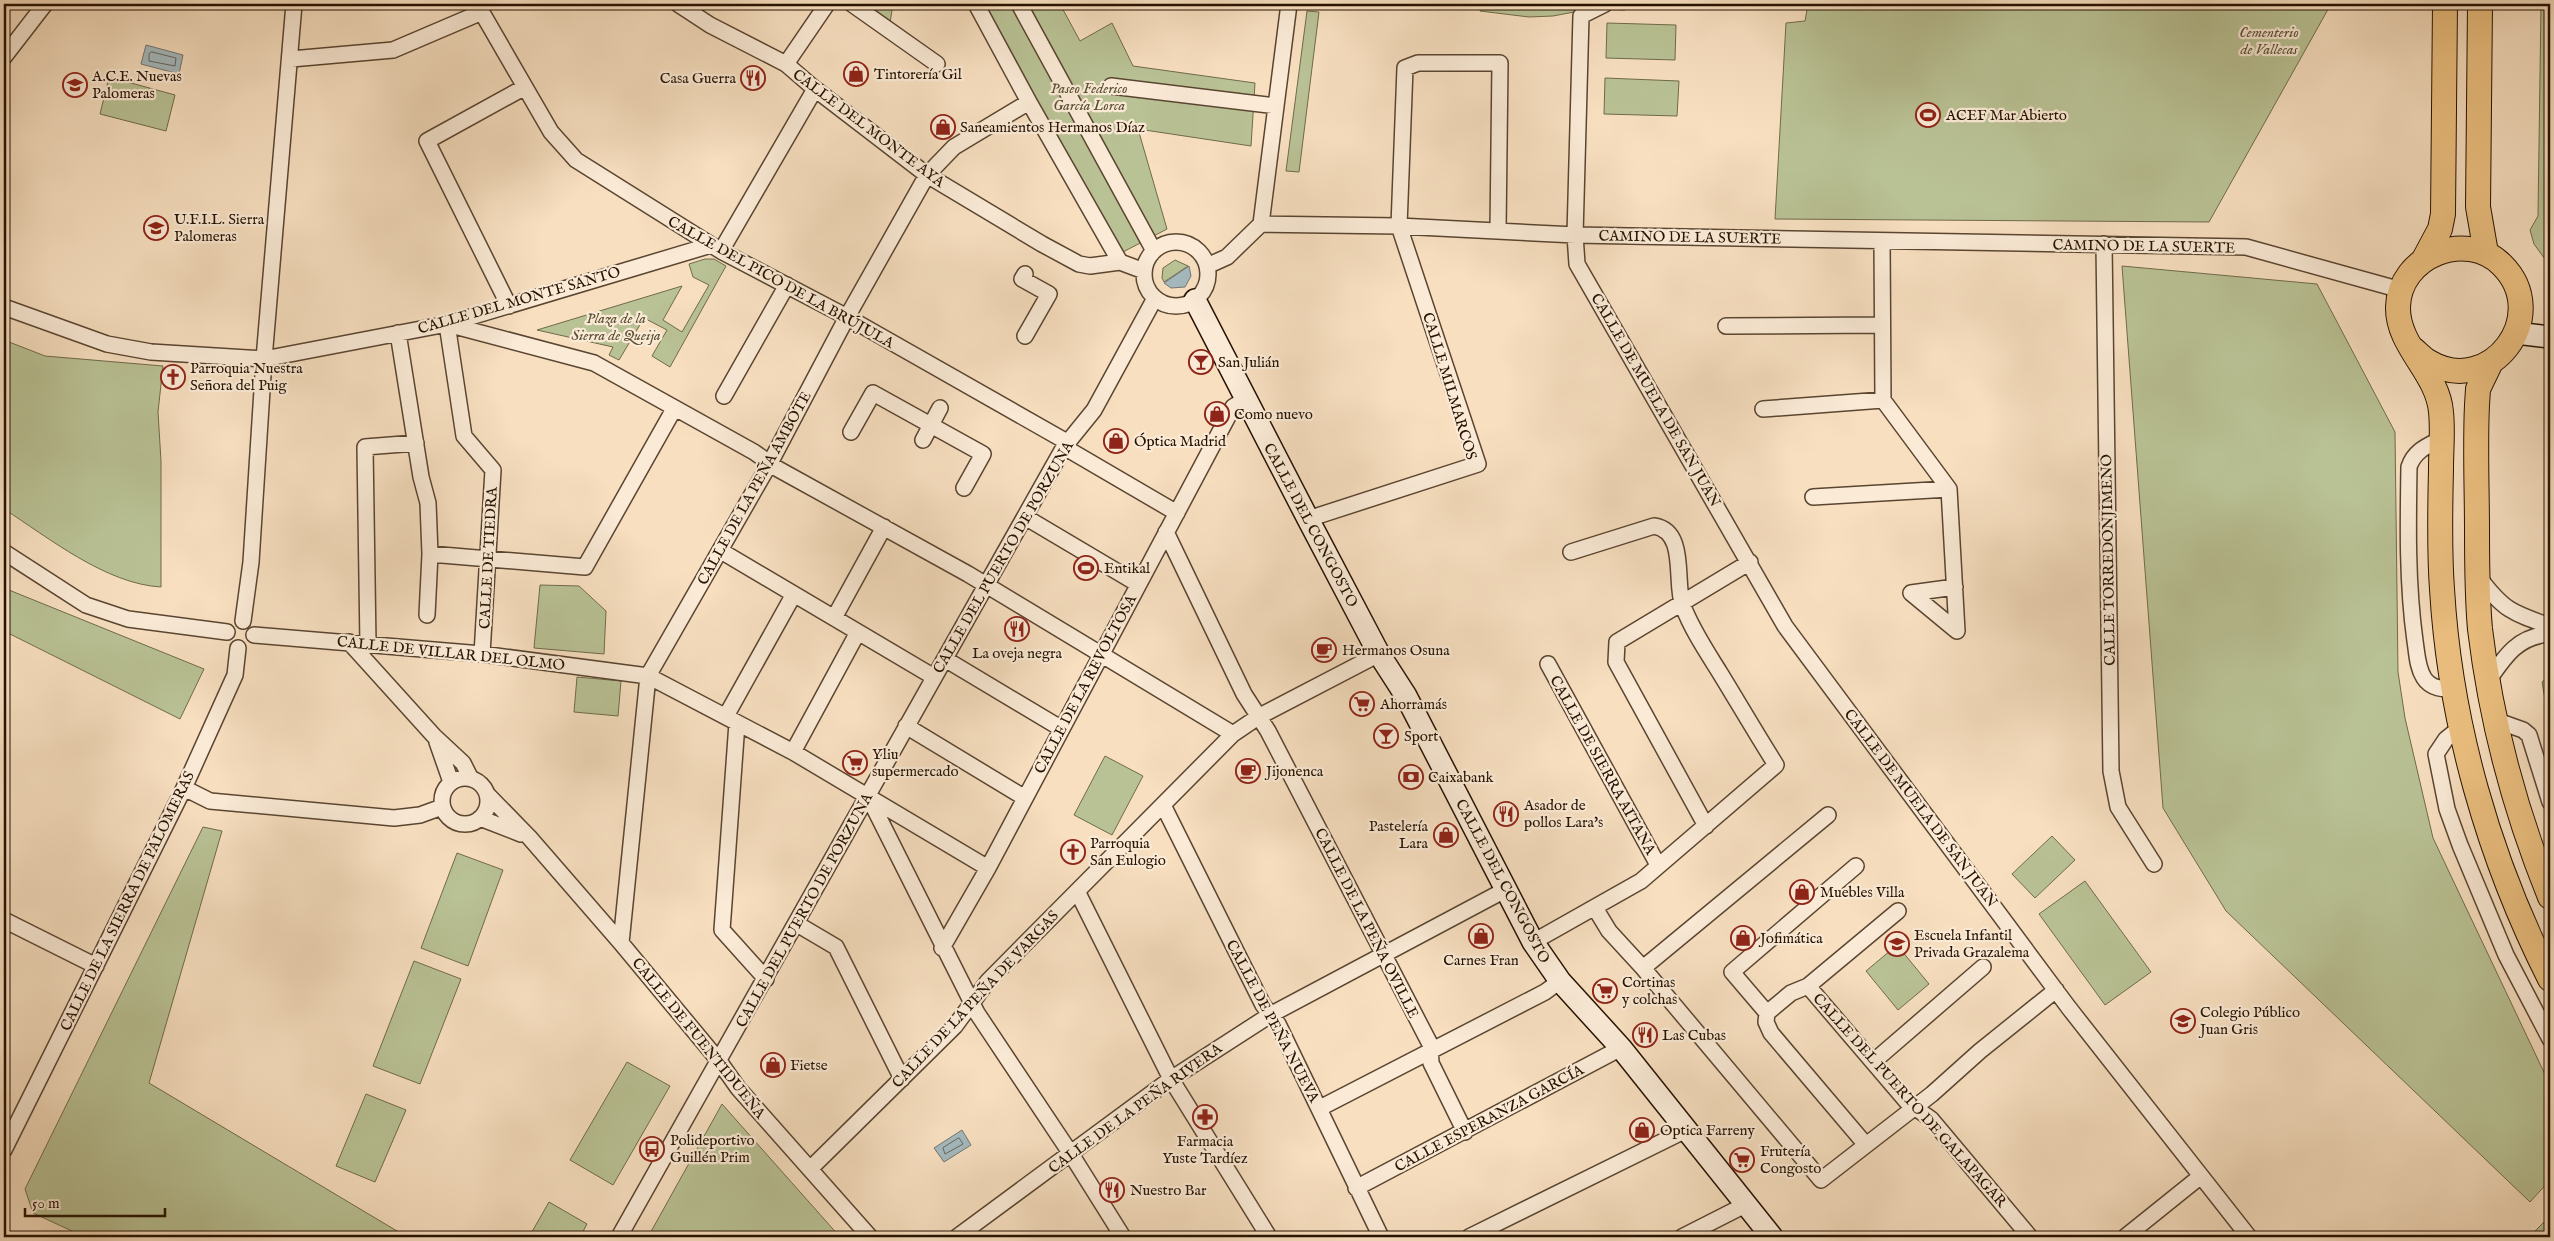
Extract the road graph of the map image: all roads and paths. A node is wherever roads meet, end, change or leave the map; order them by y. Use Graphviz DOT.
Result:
graph roads {
  1 [pos="45,4"];
  2 [pos="294,4"];
  3 [pos="678,4"];
  4 [pos="827,4"];
  5 [pos="852,4"];
  6 [pos="976,4"];
  7 [pos="1020,4"];
  8 [pos="1289,4"];
  9 [pos="1605,4"];
  10 [pos="2444,4"];
  11 [pos="2480,4"];
  12 [pos="479,8"];
  13 [pos="4,57"];
  14 [pos="291,60"];
  15 [pos="786,64"];
  16 [pos="937,64"];
  17 [pos="1111,86"];
  18 [pos="525,87"];
  19 [pos="815,90"];
  20 [pos="1029,102"];
  21 [pos="1276,106"];
  22 [pos="927,175"];
  23 [pos="1261,224"];
  24 [pos="1398,226"];
  25 [pos="1498,230"];
  26 [pos="1575,234"];
  27 [pos="1882,241"];
  28 [pos="710,244"];
  29 [pos="2104,244"];
  30 [pos="1154,251"];
  31 [pos="2486,253"];
  32 [pos="2424,259"];
  33 [pos="1120,262"];
  34 [pos="1207,266"];
  35 [pos="1144,271"];
  36 [pos="1025,274"];
  37 [pos="787,286"];
  38 [pos="2401,290"];
  39 [pos="1155,298"];
  40 [pos="1195,300"];
  41 [pos="509,306"];
  42 [pos="4,307"];
  43 [pos="847,317"];
  44 [pos="447,324"];
  45 [pos="1882,325"];
  46 [pos="1726,326"];
  47 [pos="2516,332"];
  48 [pos="398,333"];
  49 [pos="1025,336"];
  50 [pos="2550,337"];
  51 [pos="2413,349"];
  52 [pos="264,359"];
  53 [pos="2491,362"];
  54 [pos="724,396"];
  55 [pos="1246,399"];
  56 [pos="1883,400"];
  57 [pos="940,408"];
  58 [pos="674,409"];
  59 [pos="1763,409"];
  60 [pos="931,425"];
  61 [pos="851,432"];
  62 [pos="2441,439"];
  63 [pos="923,440"];
  64 [pos="416,443"];
  65 [pos="1066,444"];
  66 [pos="770,463"];
  67 [pos="964,488"];
  68 [pos="1949,489"];
  69 [pos="1813,496"];
  70 [pos="1177,513"];
  71 [pos="1025,517"];
  72 [pos="1308,519"];
  73 [pos="884,527"];
  74 [pos="1166,532"];
  75 [pos="721,550"];
  76 [pos="4,552"];
  77 [pos="1572,552"];
  78 [pos="430,554"];
  79 [pos="488,558"];
  80 [pos="1750,562"];
  81 [pos="2476,574"];
  82 [pos="1138,584"];
  83 [pos="987,585"];
  84 [pos="1954,587"];
  85 [pos="794,594"];
  86 [pos="1682,605"];
  87 [pos="427,615"];
  88 [pos="834,618"];
  89 [pos="242,620"];
  90 [pos="2550,626"];
  91 [pos="227,632"];
  92 [pos="858,632"];
  93 [pos="254,634"];
  94 [pos="2550,634"];
  95 [pos="349,642"];
  96 [pos="368,644"];
  97 [pos="238,648"];
  98 [pos="482,654"];
  99 [pos="1100,654"];
  100 [pos="1379,654"];
  101 [pos="945,659"];
  102 [pos="1548,664"];
  103 [pos="648,676"];
  104 [pos="934,677"];
  105 [pos="2488,681"];
  106 [pos="2454,689"];
  107 [pos="1258,717"];
  108 [pos="732,719"];
  109 [pos="2495,720"];
  110 [pos="906,726"];
  111 [pos="2461,727"];
  112 [pos="1062,729"];
  113 [pos="1233,734"];
  114 [pos="434,736"];
  115 [pos="793,752"];
  116 [pos="471,779"];
  117 [pos="450,782"];
  118 [pos="184,788"];
  119 [pos="487,794"];
  120 [pos="868,796"];
  121 [pos="1025,798"];
  122 [pos="2550,802"];
  123 [pos="1164,806"];
  124 [pos="442,807"];
  125 [pos="1828,814"];
  126 [pos="480,818"];
  127 [pos="1706,826"];
  128 [pos="529,837"];
  129 [pos="2154,864"];
  130 [pos="1658,865"];
  131 [pos="1856,866"];
  132 [pos="988,868"];
  133 [pos="1505,890"];
  134 [pos="1077,891"];
  135 [pos="2550,897"];
  136 [pos="1595,908"];
  137 [pos="1898,910"];
  138 [pos="4,920"];
  139 [pos="797,924"];
  140 [pos="621,942"];
  141 [pos="1533,942"];
  142 [pos="942,948"];
  143 [pos="1383,954"];
  144 [pos="96,966"];
  145 [pos="1983,967"];
  146 [pos="1643,968"];
  147 [pos="766,979"];
  148 [pos="2550,979"];
  149 [pos="1560,981"];
  150 [pos="1808,986"];
  151 [pos="2056,990"];
  152 [pos="972,1003"];
  153 [pos="1270,1015"];
  154 [pos="1767,1017"];
  155 [pos="2550,1039"];
  156 [pos="1621,1048"];
  157 [pos="1431,1050"];
  158 [pos="719,1062"];
  159 [pos="1873,1062"];
  160 [pos="902,1079"];
  161 [pos="1171,1079"];
  162 [pos="1914,1107"];
  163 [pos="1320,1108"];
  164 [pos="1686,1130"];
  165 [pos="1465,1132"];
  166 [pos="1866,1145"];
  167 [pos="4,1150"];
  168 [pos="1071,1154"];
  169 [pos="811,1168"];
  170 [pos="2201,1176"];
  171 [pos="1356,1188"];
  172 [pos="1745,1205"];
  173 [pos="619,1237"];
  174 [pos="870,1237"];
  175 [pos="957,1237"];
  176 [pos="1123,1237"];
  177 [pos="1269,1237"];
  178 [pos="1382,1237"];
  179 [pos="1469,1237"];
  180 [pos="1682,1237"];
  181 [pos="1772,1237"];
  182 [pos="2030,1237"];
  183 [pos="2126,1237"];
  184 [pos="2249,1237"];
  1 -- 13 [label="street"];
  2 -- 14 [label="street"];
  3 -- 15 [label="street, CALLE DEL MONTE AYA"];
  4 -- 15 [label="street"];
  5 -- 16 [label="street"];
  6 -- 20 [label="street"];
  7 -- 30 [label="street"];
  8 -- 21 [label="street"];
  9 -- 26 [label="street, CALLE DE MUELA DE SAN JUAN"];
  10 -- 32 [label="main road"];
  11 -- 31 [label="main road"];
  12 -- 14 [label="street"];
  12 -- 18 [label="street, CALLE DEL PICO DE LA BRÚJULA"];
  14 -- 52 [label="street"];
  15 -- 19 [label="street, CALLE DEL MONTE AYA"];
  17 -- 21 [label="street"];
  18 -- 28 [label="street, CALLE DEL PICO DE LA BRÚJULA"];
  18 -- 41 [label="street"];
  19 -- 22 [label="street, CALLE DEL MONTE AYA"];
  19 -- 28 [label="street"];
  20 -- 22 [label="street, CALLE DE LA PEÑA AMBOTE"];
  20 -- 33 [label="street"];
  21 -- 23 [label="street"];
  22 -- 33 [label="street, CALLE DEL MONTE AYA"];
  22 -- 43 [label="street, CALLE DE LA PEÑA AMBOTE"];
  23 -- 24 [label="street, CAMINO DE LA SUERTE"];
  23 -- 34 [label="street"];
  24 -- 25 [label="street, CAMINO DE LA SUERTE"];
  24 -- 25 [label="street"];
  24 -- 72 [label="street, CALLE MILMARCOS"];
  25 -- 26 [label="street, CAMINO DE LA SUERTE"];
  26 -- 27 [label="street, CAMINO DE LA SUERTE"];
  26 -- 80 [label="street, CALLE DE MUELA DE SAN JUAN"];
  27 -- 29 [label="street, CAMINO DE LA SUERTE"];
  27 -- 45 [label="street"];
  28 -- 37 [label="street, CALLE DEL PICO DE LA BRÚJULA"];
  28 -- 41 [label="street, CALLE DEL MONTE SANTO"];
  29 -- 38 [label="street, CAMINO DE LA SUERTE"];
  29 -- 129 [label="street, CALLE TORREDONJIMENO"];
  30 -- 34 [label="street"];
  30 -- 35 [label="street"];
  31 -- 32 [label="main road"];
  31 -- 47 [label="main road"];
  32 -- 38 [label="main road"];
  33 -- 35 [label="street, CALLE DEL MONTE AYA"];
  34 -- 40 [label="street"];
  35 -- 39 [label="street"];
  36 -- 49 [label="street"];
  37 -- 43 [label="street, CALLE DEL PICO DE LA BRÚJULA"];
  37 -- 54 [label="street"];
  38 -- 51 [label="main road"];
  39 -- 40 [label="street"];
  39 -- 65 [label="street, CALLE DEL PUERTO DE PORZUNA"];
  40 -- 55 [label="street, CALLE DEL CONGOSTO"];
  41 -- 44 [label="street, CALLE DEL MONTE SANTO"];
  42 -- 52 [label="street, CALLE DEL MONTE SANTO"];
  43 -- 65 [label="street, CALLE DEL PICO DE LA BRÚJULA"];
  43 -- 66 [label="street, CALLE DE LA PEÑA AMBOTE"];
  44 -- 48 [label="street, CALLE DEL MONTE SANTO"];
  44 -- 58 [label="street"];
  44 -- 79 [label="street, CALLE DE TIEDRA"];
  45 -- 46 [label="street"];
  45 -- 56 [label="street"];
  47 -- 50 [label="street"];
  47 -- 53 [label="main road"];
  48 -- 52 [label="street, CALLE DEL MONTE SANTO"];
  48 -- 64 [label="street"];
  51 -- 53 [label="main road"];
  51 -- 62 [label="main road"];
  52 -- 89 [label="street"];
  53 -- 81 [label="main road"];
  55 -- 70 [label="street, CALLE DE LA REVOLTOSA"];
  55 -- 72 [label="street, CALLE DEL CONGOSTO"];
  56 -- 59 [label="street"];
  56 -- 68 [label="street"];
  57 -- 60 [label="street"];
  58 -- 66 [label="street"];
  58 -- 79 [label="street"];
  60 -- 61 [label="street"];
  60 -- 63 [label="street"];
  60 -- 67 [label="street"];
  62 -- 106 [label="main road"];
  62 -- 106 [label="street"];
  64 -- 78 [label="street"];
  64 -- 96 [label="street"];
  65 -- 70 [label="street, CALLE DEL PICO DE LA BRÚJULA"];
  65 -- 71 [label="street, CALLE DEL PUERTO DE PORZUNA"];
  66 -- 73 [label="street"];
  66 -- 75 [label="street, CALLE DE LA PEÑA AMBOTE"];
  68 -- 69 [label="street"];
  68 -- 84 [label="street"];
  70 -- 74 [label="street, CALLE DE LA REVOLTOSA"];
  71 -- 82 [label="street"];
  71 -- 83 [label="street, CALLE DEL PUERTO DE PORZUNA"];
  72 -- 100 [label="street, CALLE DEL CONGOSTO"];
  73 -- 83 [label="street"];
  73 -- 88 [label="street"];
  74 -- 82 [label="street, CALLE DE LA REVOLTOSA"];
  74 -- 107 [label="street, CALLE DE LA PEÑA OVILLE"];
  75 -- 85 [label="street"];
  75 -- 103 [label="street, CALLE DE LA PEÑA AMBOTE"];
  76 -- 91 [label="street"];
  77 -- 86 [label="street"];
  78 -- 79 [label="street"];
  78 -- 87 [label="street"];
  79 -- 98 [label="street, CALLE DE TIEDRA"];
  80 -- 86 [label="street"];
  80 -- 151 [label="street, CALLE DE MUELA DE SAN JUAN"];
  81 -- 90 [label="street"];
  81 -- 105 [label="main road"];
  82 -- 99 [label="street, CALLE DE LA REVOLTOSA"];
  83 -- 99 [label="street"];
  83 -- 101 [label="street, CALLE DEL PUERTO DE PORZUNA"];
  85 -- 88 [label="street"];
  85 -- 108 [label="street"];
  86 -- 127 [label="street"];
  86 -- 127 [label="street"];
  88 -- 92 [label="street"];
  89 -- 91 [label="street"];
  89 -- 93 [label="street"];
  91 -- 97 [label="street"];
  92 -- 104 [label="street"];
  92 -- 115 [label="street"];
  93 -- 95 [label="street, CALLE DE VILLAR DEL OLMO"];
  93 -- 97 [label="street"];
  94 -- 105 [label="street"];
  95 -- 96 [label="street, CALLE DE VILLAR DEL OLMO"];
  95 -- 114 [label="street"];
  96 -- 98 [label="street, CALLE DE VILLAR DEL OLMO"];
  97 -- 118 [label="street, CALLE DE LA SIERRA DE PALOMERAS"];
  98 -- 103 [label="street, CALLE DE VILLAR DEL OLMO"];
  99 -- 112 [label="street, CALLE DE LA REVOLTOSA"];
  99 -- 113 [label="street"];
  100 -- 107 [label="street, CALLE DE LA PEÑA DE VARGAS"];
  100 -- 133 [label="street, CALLE DEL CONGOSTO"];
  101 -- 104 [label="street, CALLE DEL PUERTO DE PORZUNA"];
  101 -- 112 [label="street"];
  102 -- 130 [label="street, CALLE DE SIERRA AITANA"];
  103 -- 108 [label="street, CALLE DE VILLAR DEL OLMO"];
  103 -- 140 [label="street, CALLE DE LA PEÑA AMBOTE"];
  104 -- 110 [label="street, CALLE DEL PUERTO DE PORZUNA"];
  105 -- 109 [label="main road"];
  106 -- 111 [label="main road"];
  107 -- 113 [label="street, CALLE DE LA PEÑA DE VARGAS"];
  107 -- 143 [label="street, CALLE DE LA PEÑA OVILLE"];
  108 -- 115 [label="street, CALLE DE VILLAR DEL OLMO"];
  108 -- 147 [label="street"];
  109 -- 122 [label="street"];
  109 -- 135 [label="main road"];
  110 -- 120 [label="street, CALLE DEL PUERTO DE PORZUNA"];
  110 -- 121 [label="street"];
  111 -- 148 [label="main road"];
  111 -- 155 [label="street"];
  112 -- 121 [label="street, CALLE DE LA REVOLTOSA"];
  113 -- 123 [label="street, CALLE DE LA PEÑA DE VARGAS"];
  114 -- 116 [label="street"];
  114 -- 117 [label="street"];
  115 -- 120 [label="street, CALLE DE VILLAR DEL OLMO"];
  116 -- 117 [label="street"];
  116 -- 119 [label="street"];
  117 -- 124 [label="street"];
  118 -- 124 [label="street"];
  118 -- 144 [label="street, CALLE DE LA SIERRA DE PALOMERAS"];
  119 -- 126 [label="street"];
  119 -- 128 [label="street, CALLE DE FUENTIDUEÑA"];
  120 -- 132 [label="street, CALLE DE VILLAR DEL OLMO"];
  120 -- 139 [label="street, CALLE DEL PUERTO DE PORZUNA"];
  120 -- 142 [label="street"];
  121 -- 132 [label="street, CALLE DE LA REVOLTOSA"];
  123 -- 134 [label="street, CALLE DE LA PEÑA DE VARGAS"];
  123 -- 153 [label="street, CALLE DE PEÑA NUEVA"];
  124 -- 126 [label="street"];
  125 -- 146 [label="street"];
  126 -- 128 [label="street, CALLE DE FUENTIDUEÑA"];
  127 -- 130 [label="street"];
  128 -- 140 [label="street, CALLE DE FUENTIDUEÑA"];
  130 -- 136 [label="street"];
  131 -- 154 [label="street"];
  132 -- 142 [label="street, CALLE DE LA REVOLTOSA"];
  133 -- 141 [label="street, CALLE DEL CONGOSTO"];
  133 -- 143 [label="street, CALLE DE LA PEÑA RIVERA"];
  134 -- 152 [label="street, CALLE DE LA PEÑA DE VARGAS"];
  134 -- 161 [label="street"];
  136 -- 141 [label="street"];
  136 -- 146 [label="street"];
  137 -- 150 [label="street"];
  138 -- 144 [label="street"];
  139 -- 147 [label="street, CALLE DEL PUERTO DE PORZUNA"];
  139 -- 160 [label="street"];
  140 -- 158 [label="street, CALLE DE FUENTIDUEÑA"];
  141 -- 149 [label="street, CALLE DEL CONGOSTO"];
  142 -- 152 [label="street"];
  143 -- 153 [label="street, CALLE DE LA PEÑA RIVERA"];
  143 -- 157 [label="street, CALLE DE LA PEÑA OVILLE"];
  144 -- 167 [label="street, CALLE DE LA SIERRA DE PALOMERAS"];
  145 -- 159 [label="street"];
  146 -- 166 [label="street"];
  147 -- 158 [label="street, CALLE DEL PUERTO DE PORZUNA"];
  149 -- 156 [label="street, CALLE DEL CONGOSTO"];
  149 -- 157 [label="street"];
  150 -- 154 [label="street, CALLE DEL PUERTO DE GALAPAGAR"];
  150 -- 159 [label="street, CALLE DEL PUERTO DE GALAPAGAR"];
  151 -- 162 [label="street"];
  151 -- 170 [label="street, CALLE DE MUELA DE SAN JUAN"];
  152 -- 160 [label="street, CALLE DE LA PEÑA DE VARGAS"];
  152 -- 168 [label="street"];
  153 -- 161 [label="street, CALLE DE LA PEÑA RIVERA"];
  153 -- 163 [label="street, CALLE DE PEÑA NUEVA"];
  154 -- 166 [label="street"];
  156 -- 164 [label="street, CALLE DEL CONGOSTO"];
  156 -- 165 [label="street, CALLE ESPERANZA GARCÍA"];
  157 -- 163 [label="street"];
  157 -- 165 [label="street, CALLE DE LA PEÑA OVILLE"];
  158 -- 169 [label="street, CALLE DE FUENTIDUEÑA"];
  158 -- 173 [label="street, CALLE DEL PUERTO DE PORZUNA"];
  159 -- 162 [label="street, CALLE DEL PUERTO DE GALAPAGAR"];
  160 -- 169 [label="street, CALLE DE LA PEÑA DE VARGAS"];
  161 -- 168 [label="street, CALLE DE LA PEÑA RIVERA"];
  161 -- 177 [label="street"];
  162 -- 166 [label="street"];
  162 -- 182 [label="street, CALLE DEL PUERTO DE GALAPAGAR"];
  163 -- 171 [label="street, CALLE DE PEÑA NUEVA"];
  164 -- 172 [label="street, CALLE DEL CONGOSTO"];
  164 -- 179 [label="street"];
  165 -- 171 [label="street, CALLE ESPERANZA GARCÍA"];
  168 -- 175 [label="street, CALLE DE LA PEÑA RIVERA"];
  168 -- 176 [label="street"];
  169 -- 174 [label="street, CALLE DE FUENTIDUEÑA"];
  170 -- 183 [label="street"];
  170 -- 184 [label="street, CALLE DE MUELA DE SAN JUAN"];
  171 -- 178 [label="street, CALLE DE PEÑA NUEVA"];
  172 -- 180 [label="street"];
  172 -- 181 [label="street, CALLE DEL CONGOSTO"];
}
